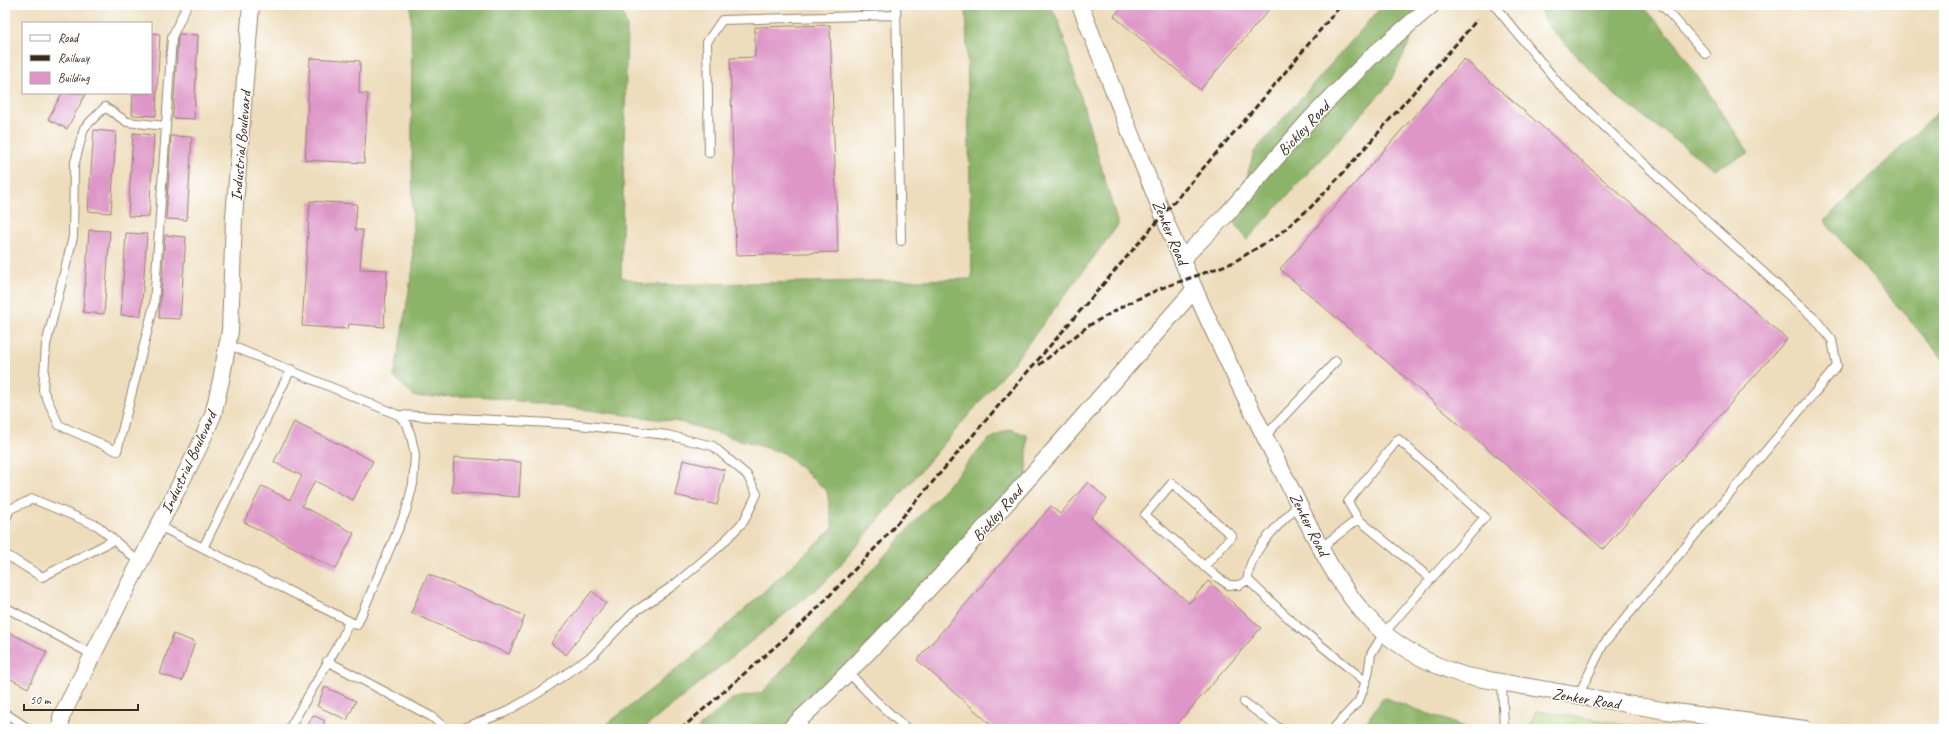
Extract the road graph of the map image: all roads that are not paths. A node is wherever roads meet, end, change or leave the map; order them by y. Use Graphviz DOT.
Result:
graph roads {
  1 [pos="187,5"];
  2 [pos="251,5"];
  3 [pos="896,5"];
  4 [pos="1080,5"];
  5 [pos="1432,5"];
  6 [pos="1494,5"];
  7 [pos="1662,5"];
  8 [pos="896,14"];
  9 [pos="1706,54"];
  10 [pos="166,126"];
  11 [pos="709,153"];
  12 [pos="901,241"];
  13 [pos="1182,259"];
  14 [pos="1195,289"];
  15 [pos="227,344"];
  16 [pos="1336,362"];
  17 [pos="291,370"];
  18 [pos="398,415"];
  19 [pos="1264,436"];
  20 [pos="1299,504"];
  21 [pos="1358,519"];
  22 [pos="5,521"];
  23 [pos="158,526"];
  24 [pos="114,540"];
  25 [pos="1322,547"];
  26 [pos="203,548"];
  27 [pos="5,554"];
  28 [pos="140,563"];
  29 [pos="1204,566"];
  30 [pos="1431,579"];
  31 [pos="1248,580"];
  32 [pos="5,607"];
  33 [pos="349,620"];
  34 [pos="1384,633"];
  35 [pos="93,655"];
  36 [pos="327,661"];
  37 [pos="849,673"];
  38 [pos="1365,681"];
  39 [pos="1502,683"];
  40 [pos="1578,696"];
  41 [pos="1244,702"];
  42 [pos="5,713"];
  43 [pos="29,729"];
  44 [pos="61,729"];
  45 [pos="289,729"];
  46 [pos="446,729"];
  47 [pos="460,729"];
  48 [pos="790,729"];
  49 [pos="907,729"];
  50 [pos="1280,729"];
  51 [pos="1333,729"];
  52 [pos="1504,729"];
  53 [pos="1804,729"];
  1 -- 10 [label="lane"];
  2 -- 15 [label="street, Industrial Boulevard"];
  3 -- 8 [label="lane"];
  4 -- 13 [label="street, Zenker Road"];
  5 -- 13 [label="street, Bickley Road"];
  6 -- 40 [label="lane"];
  7 -- 9 [label="lane"];
  8 -- 11 [label="lane"];
  8 -- 12 [label="lane"];
  10 -- 10 [label="lane"];
  13 -- 14 [label="street, Zenker Road"];
  14 -- 19 [label="street, Zenker Road"];
  14 -- 37 [label="street, Bickley Road"];
  15 -- 17 [label="lane"];
  15 -- 23 [label="street, Industrial Boulevard"];
  16 -- 19 [label="lane"];
  17 -- 18 [label="lane"];
  17 -- 26 [label="lane"];
  18 -- 33 [label="lane"];
  18 -- 47 [label="lane"];
  19 -- 20 [label="street, Zenker Road"];
  20 -- 25 [label="street, Zenker Road"];
  20 -- 31 [label="lane"];
  21 -- 25 [label="lane"];
  21 -- 30 [label="lane"];
  21 -- 30 [label="lane"];
  22 -- 24 [label="lane"];
  23 -- 26 [label="lane"];
  23 -- 28 [label="street, Industrial Boulevard"];
  24 -- 27 [label="lane"];
  24 -- 28 [label="lane"];
  25 -- 34 [label="street, Zenker Road"];
  26 -- 33 [label="lane"];
  28 -- 35 [label="street, Industrial Boulevard"];
  29 -- 29 [label="lane"];
  29 -- 31 [label="lane"];
  30 -- 34 [label="lane"];
  31 -- 38 [label="lane"];
  32 -- 35 [label="lane"];
  33 -- 36 [label="lane"];
  34 -- 38 [label="lane"];
  34 -- 39 [label="street, Zenker Road"];
  35 -- 44 [label="street, Industrial Boulevard"];
  36 -- 45 [label="lane"];
  36 -- 46 [label="lane"];
  37 -- 48 [label="street, Bickley Road"];
  37 -- 49 [label="lane"];
  38 -- 51 [label="lane"];
  39 -- 40 [label="street, Zenker Road"];
  39 -- 52 [label="lane"];
  40 -- 53 [label="street, Zenker Road"];
  41 -- 50 [label="lane"];
  42 -- 43 [label="lane"];
}
